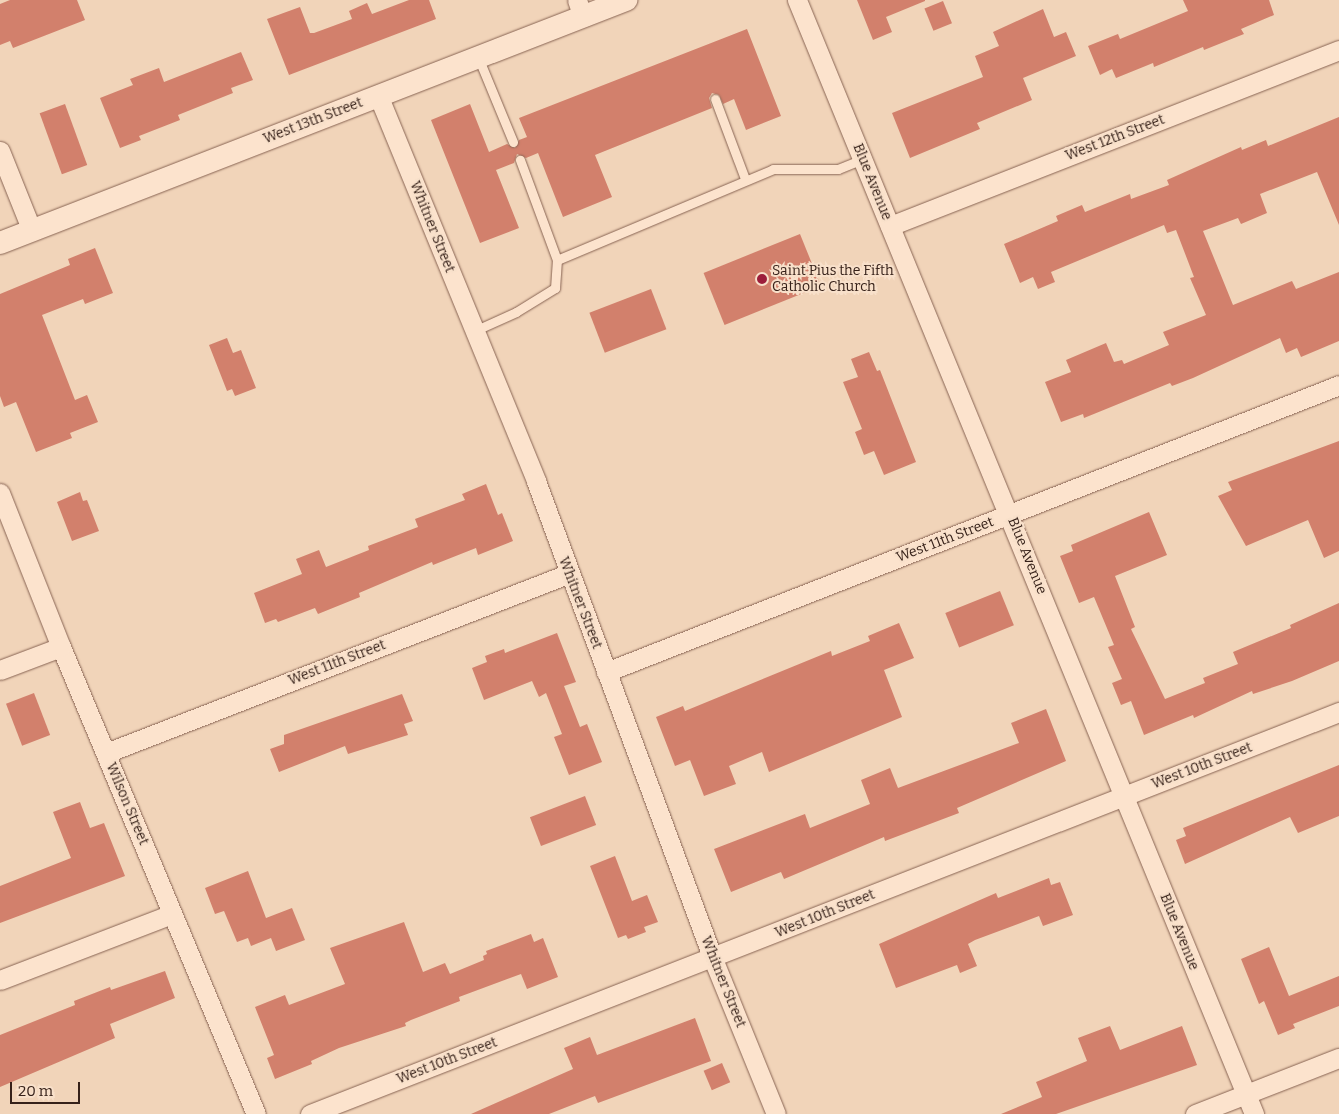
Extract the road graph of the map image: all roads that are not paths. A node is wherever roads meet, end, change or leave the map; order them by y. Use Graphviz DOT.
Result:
graph roads {
  1 [pos="626,0"];
  2 [pos="797,0"];
  3 [pos="580,8"];
  4 [pos="1339,50"];
  5 [pos="478,57"];
  6 [pos="378,95"];
  7 [pos="715,99"];
  8 [pos="513,142"];
  9 [pos="0,151"];
  10 [pos="863,159"];
  11 [pos="520,160"];
  12 [pos="745,178"];
  13 [pos="890,226"];
  14 [pos="32,231"];
  15 [pos="0,242"];
  16 [pos="558,260"];
  17 [pos="474,331"];
  18 [pos="1339,385"];
  19 [pos="0,493"];
  20 [pos="1010,514"];
  21 [pos="568,574"];
  22 [pos="61,647"];
  23 [pos="0,670"];
  24 [pos="606,672"];
  25 [pos="1339,712"];
  26 [pos="106,753"];
  27 [pos="1125,796"];
  28 [pos="172,914"];
  29 [pos="713,959"];
  30 [pos="0,980"];
  31 [pos="1339,1058"];
  32 [pos="1245,1094"];
  33 [pos="256,1114"];
  34 [pos="310,1114"];
  35 [pos="776,1114"];
  36 [pos="1195,1114"];
  37 [pos="1254,1114"];
  1 -- 3 [label="street, West 13th Street"];
  2 -- 10 [label="street, Blue Avenue"];
  3 -- 5 [label="street, West 13th Street"];
  4 -- 13 [label="street, West 12th Street"];
  5 -- 6 [label="street, West 13th Street"];
  5 -- 8 [label="lane"];
  6 -- 14 [label="street, West 13th Street"];
  6 -- 17 [label="street, Whitner Street"];
  7 -- 12 [label="lane"];
  9 -- 14 [label="street"];
  10 -- 12 [label="lane"];
  10 -- 13 [label="street, Blue Avenue"];
  11 -- 16 [label="lane"];
  12 -- 16 [label="lane"];
  13 -- 20 [label="street, Blue Avenue"];
  14 -- 15 [label="street, West 13th Street"];
  16 -- 17 [label="lane"];
  17 -- 21 [label="street, Whitner Street"];
  18 -- 20 [label="street, West 11th Street"];
  19 -- 22 [label="street, Wilson Street"];
  20 -- 24 [label="street, West 11th Street"];
  20 -- 27 [label="street, Blue Avenue"];
  21 -- 24 [label="street, Whitner Street"];
  21 -- 26 [label="street, West 11th Street"];
  22 -- 23 [label="street"];
  22 -- 26 [label="street, Wilson Street"];
  24 -- 29 [label="street, Whitner Street"];
  25 -- 27 [label="street, West 10th Street"];
  26 -- 28 [label="street, Wilson Street"];
  27 -- 29 [label="street, West 10th Street"];
  27 -- 32 [label="street, Blue Avenue"];
  28 -- 30 [label="street"];
  28 -- 33 [label="street, Wilson Street"];
  29 -- 34 [label="street, West 10th Street"];
  29 -- 35 [label="street, Whitner Street"];
  31 -- 32 [label="street"];
  32 -- 36 [label="street"];
  32 -- 37 [label="street, Blue Avenue"];
}
